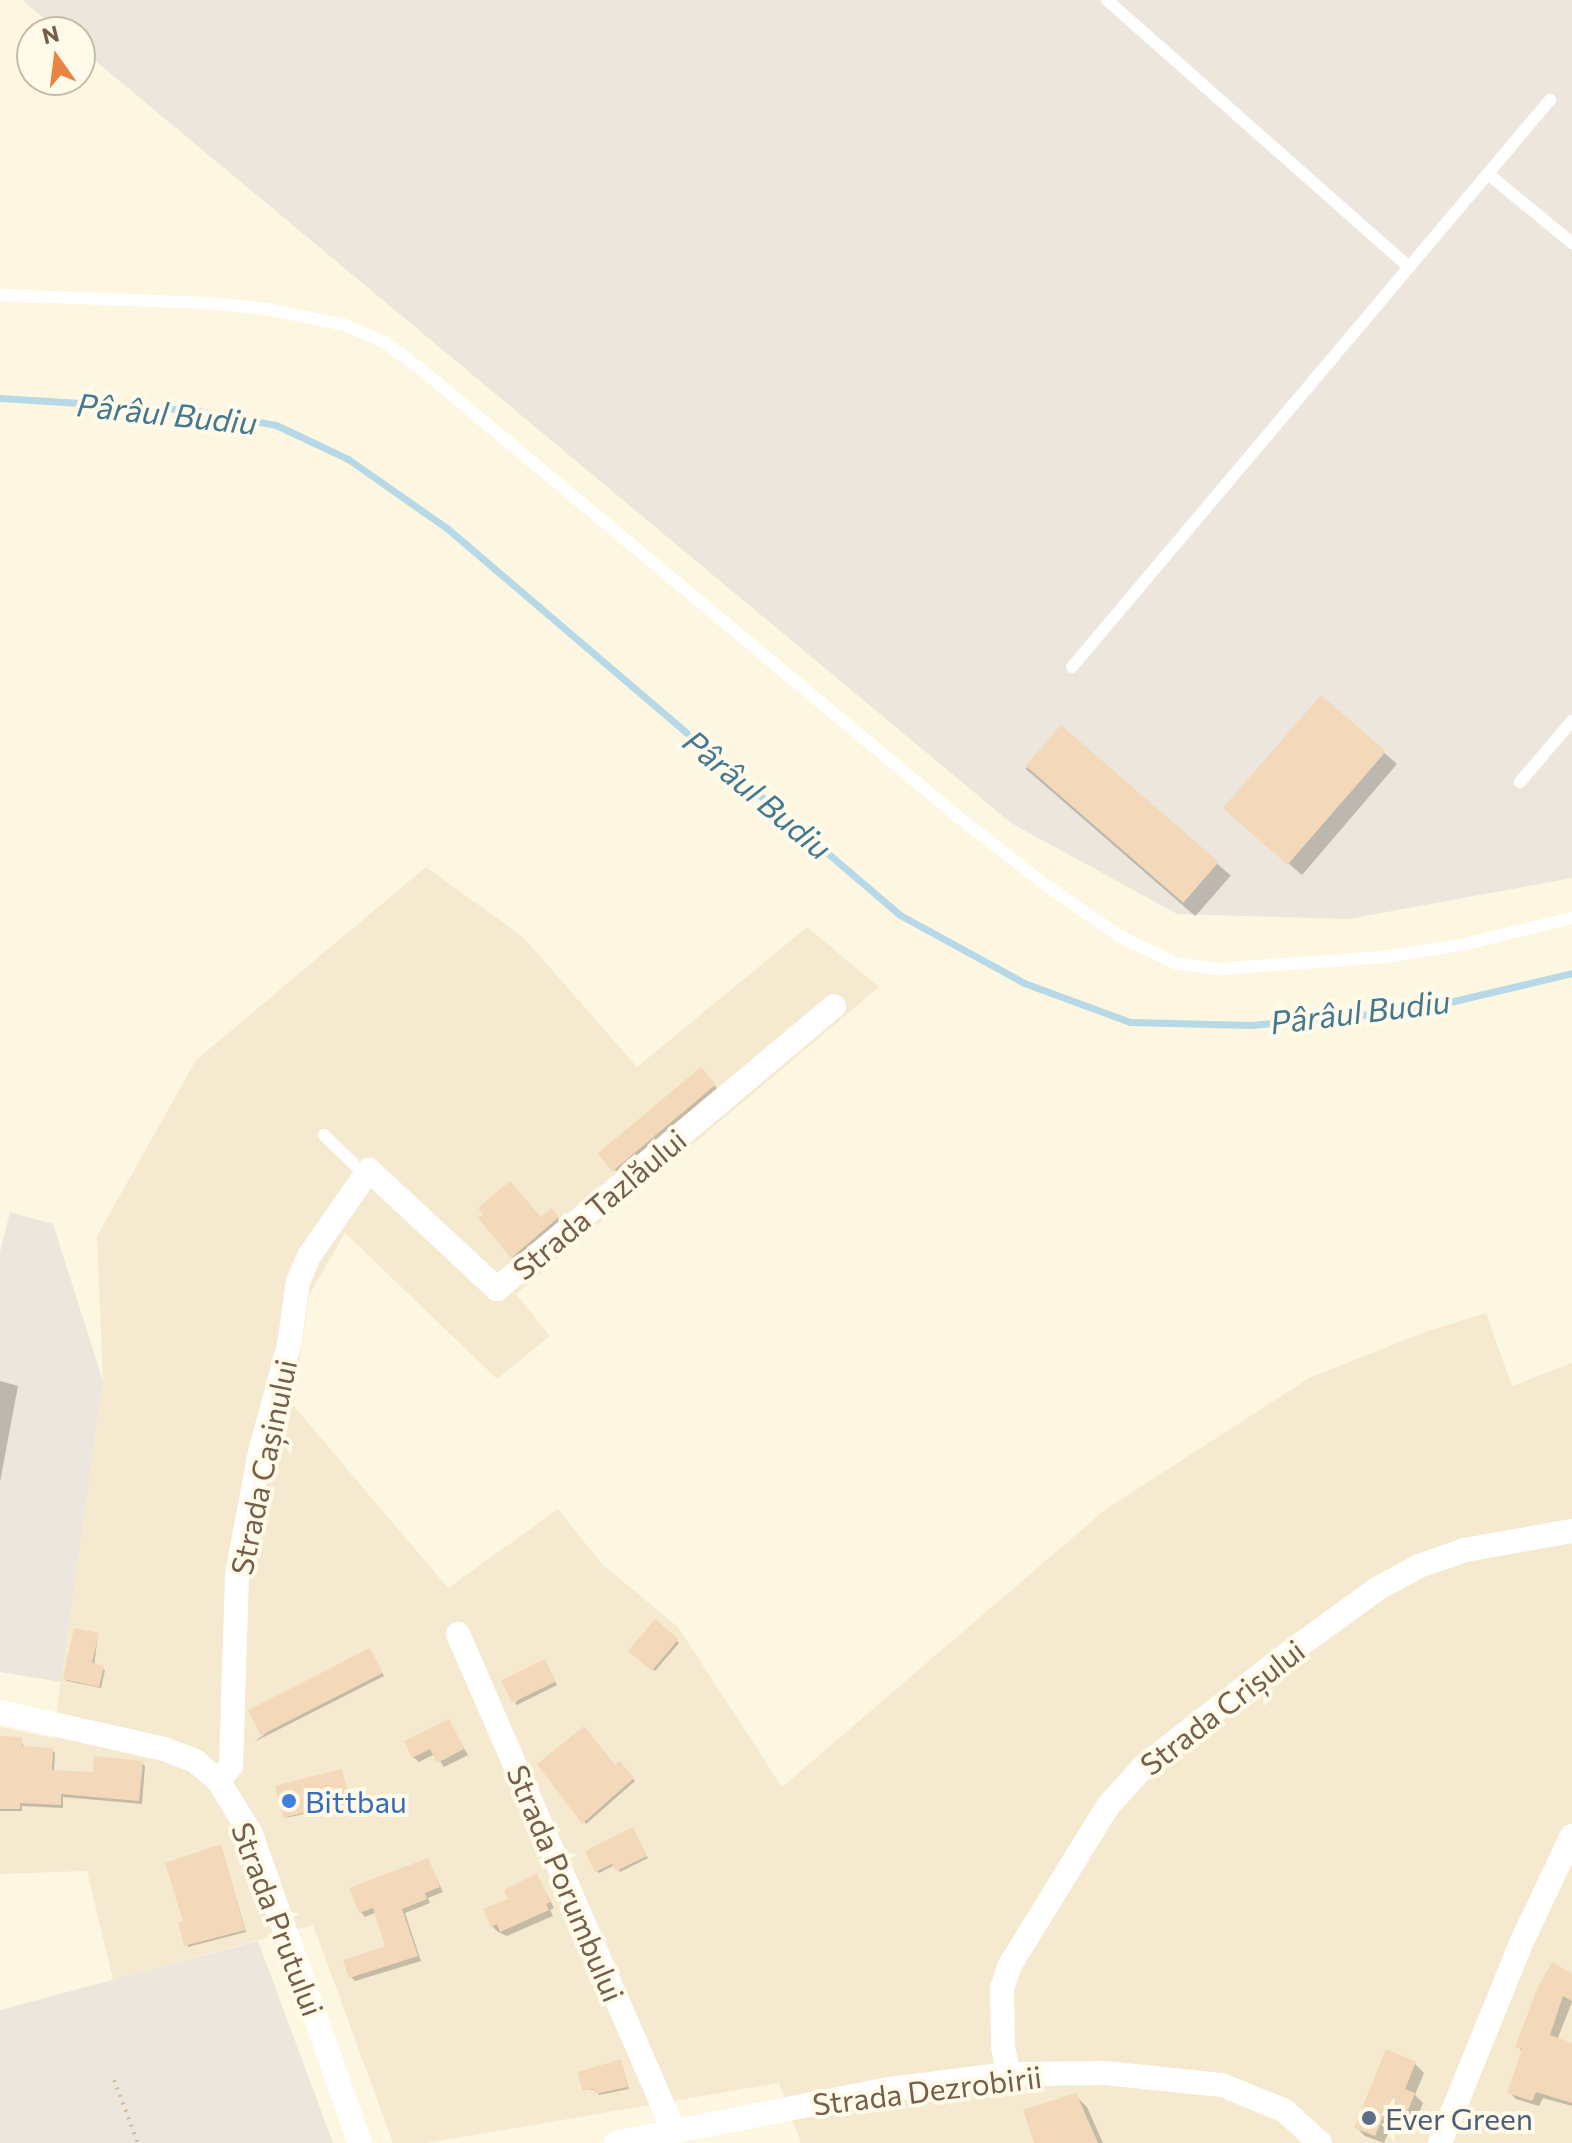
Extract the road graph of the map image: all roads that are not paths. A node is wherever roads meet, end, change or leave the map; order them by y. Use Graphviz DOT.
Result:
graph roads {
  1 [pos="1107,0"];
  2 [pos="1550,100"];
  3 [pos="1488,174"];
  4 [pos="1572,243"];
  5 [pos="1409,267"];
  6 [pos="0,295"];
  7 [pos="1072,667"];
  8 [pos="1572,721"];
  9 [pos="1520,782"];
  10 [pos="1572,918"];
  11 [pos="834,1006"];
  12 [pos="324,1135"];
  13 [pos="367,1173"];
  14 [pos="1572,1531"];
  15 [pos="458,1634"];
  16 [pos="0,1712"];
  17 [pos="218,1780"];
  18 [pos="1572,1836"];
  19 [pos="1008,2074"];
  20 [pos="674,2131"];
  21 [pos="360,2143"];
  22 [pos="616,2143"];
  23 [pos="1320,2143"];
  24 [pos="1440,2143"];
  1 -- 5 [label="lane"];
  2 -- 3 [label="lane"];
  3 -- 4 [label="lane"];
  3 -- 5 [label="lane"];
  5 -- 7 [label="lane"];
  6 -- 10 [label="lane"];
  8 -- 9 [label="lane"];
  11 -- 13 [label="street, Strada Tazlăului"];
  12 -- 13 [label="lane"];
  13 -- 17 [label="street, Strada Cașinului"];
  14 -- 19 [label="street, Strada Crișului"];
  15 -- 20 [label="street, Strada Porumbului"];
  16 -- 17 [label="street, Strada Prutului"];
  17 -- 21 [label="street, Strada Prutului"];
  18 -- 24 [label="street"];
  19 -- 20 [label="street, Strada Dezrobirii"];
  19 -- 23 [label="street, Strada Dezrobirii"];
  20 -- 22 [label="street, Strada Dezrobirii"];
}
